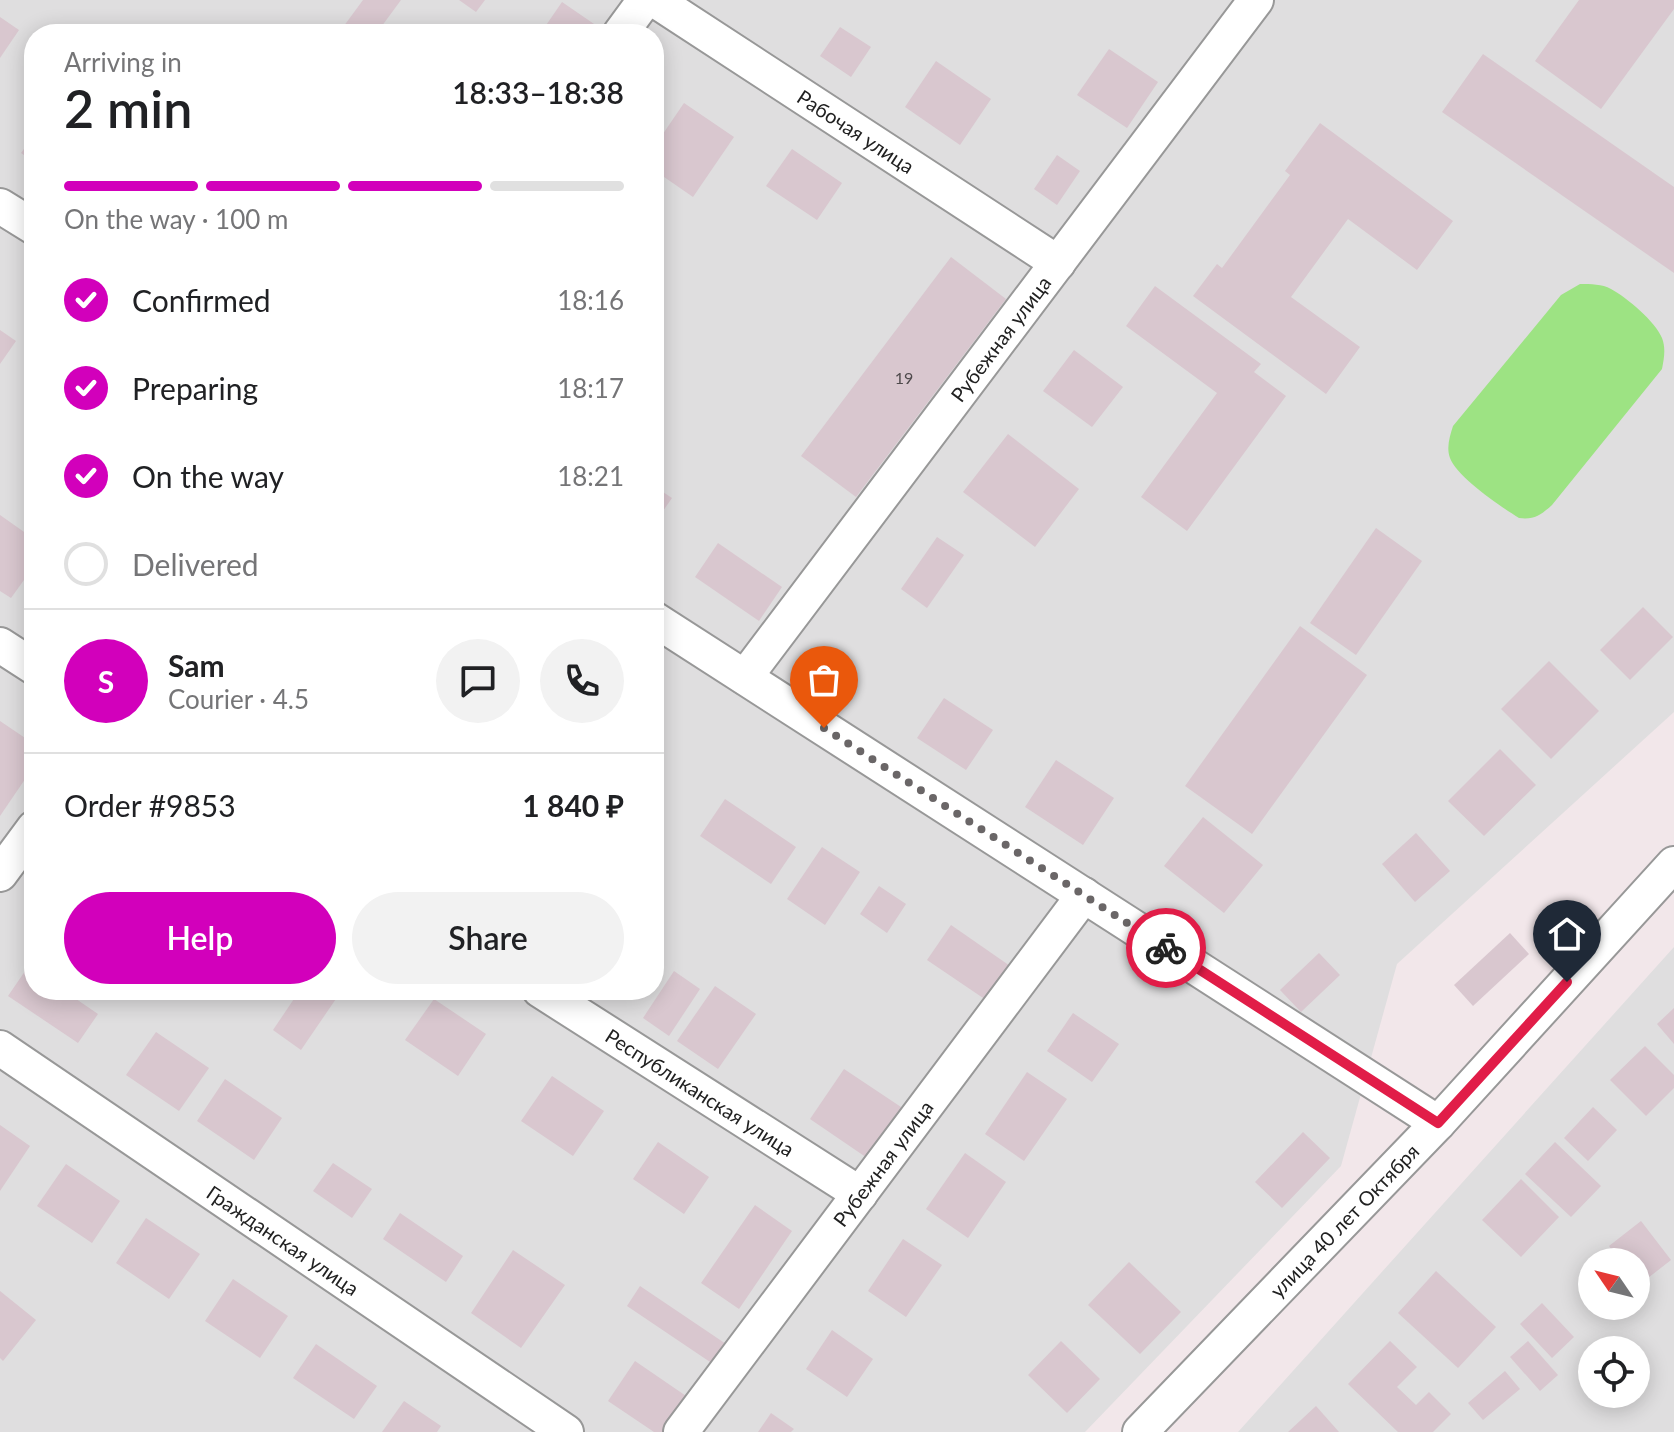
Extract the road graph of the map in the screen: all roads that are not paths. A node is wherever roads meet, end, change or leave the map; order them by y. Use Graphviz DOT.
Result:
graph roads {
  1 [pos="645,0"];
  2 [pos="655,0"];
  3 [pos="1256,0"];
  4 [pos="627,24"];
  5 [pos="0,206"];
  6 [pos="24,221"];
  7 [pos="1058,263"];
  8 [pos="664,625"];
  9 [pos="0,645"];
  10 [pos="24,661"];
  11 [pos="745,677"];
  12 [pos="24,842"];
  13 [pos="1674,864"];
  14 [pos="0,874"];
  15 [pos="1084,895"];
  16 [pos="556,1000"];
  17 [pos="0,1048"];
  18 [pos="1438,1123"];
  19 [pos="860,1194"];
  20 [pos="566,1432"];
  21 [pos="681,1432"];
  22 [pos="1140,1432"];
  1 -- 4 [label="street"];
  2 -- 7 [label="street, Рабочая улица"];
  3 -- 7 [label="street, Рубежная улица"];
  5 -- 6 [label="street"];
  7 -- 11 [label="street, Рубежная улица"];
  8 -- 11 [label="street"];
  9 -- 10 [label="street"];
  11 -- 15 [label="street"];
  12 -- 14 [label="street"];
  13 -- 18 [label="street, улица 40 лет Октября"];
  15 -- 18 [label="street"];
  15 -- 19 [label="street, Рубежная улица"];
  16 -- 19 [label="street, Республиканская улица"];
  17 -- 20 [label="street, Гражданская улица"];
  18 -- 22 [label="street, улица 40 лет Октября"];
  19 -- 21 [label="street, Рубежная улица"];
}
